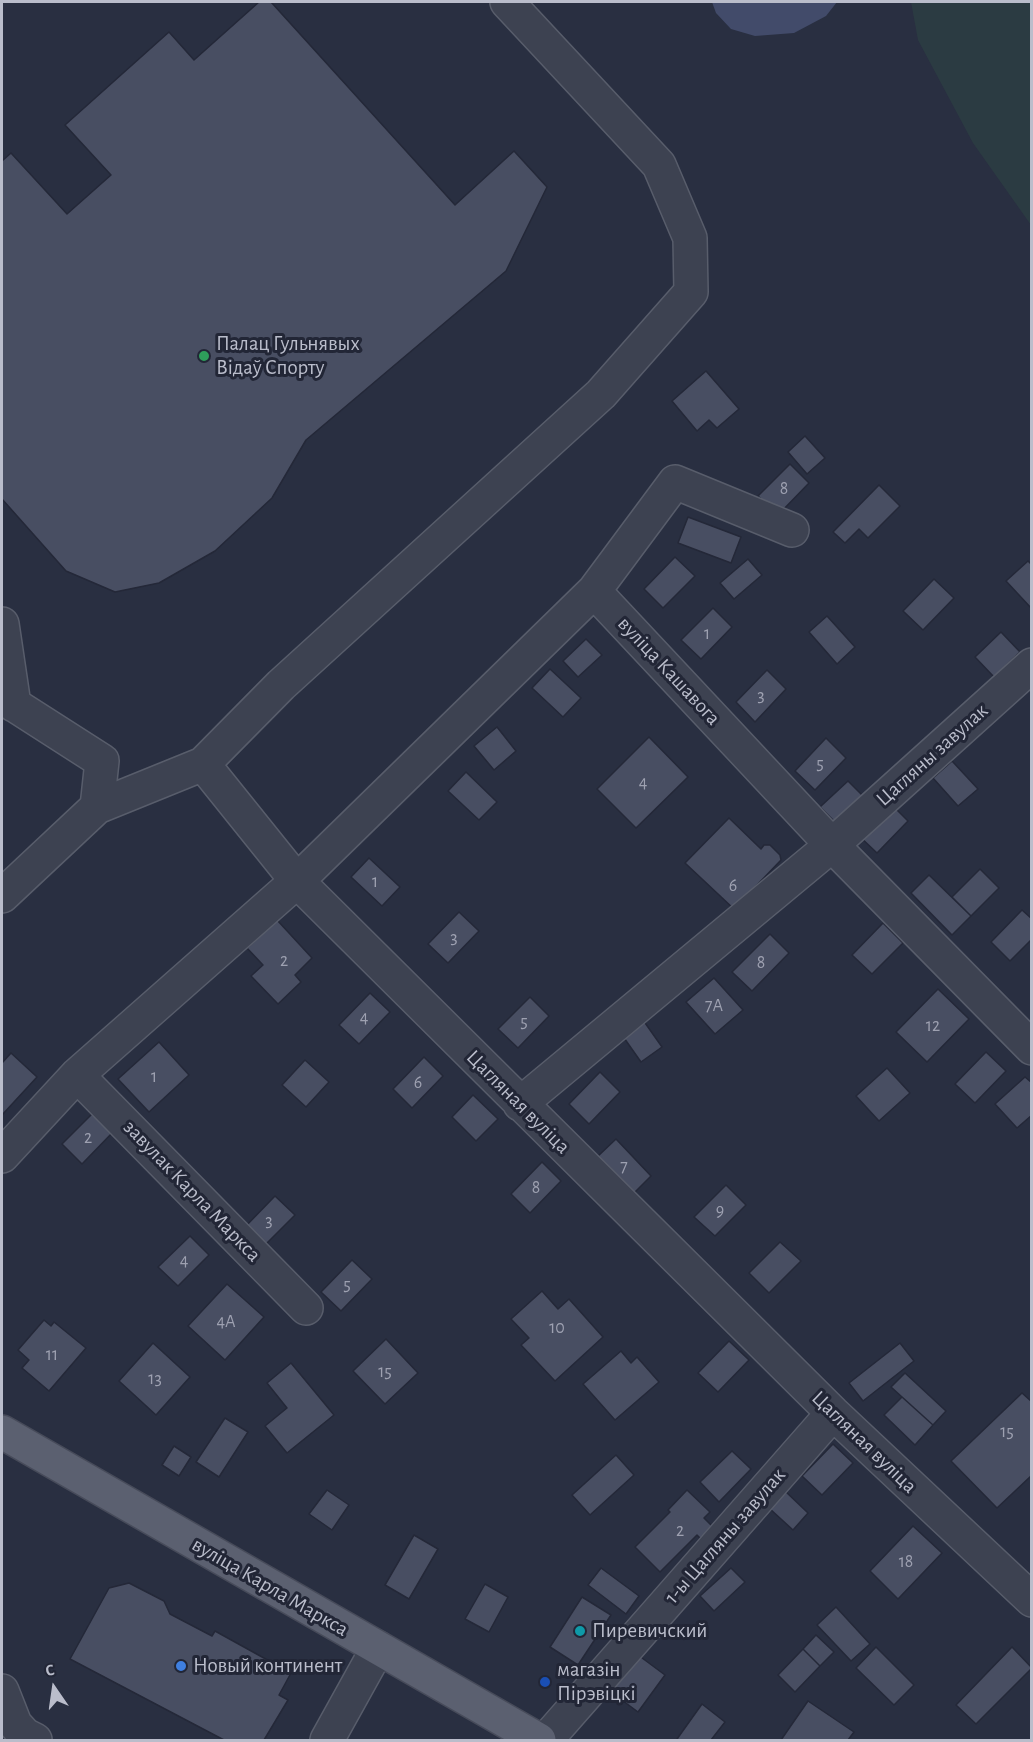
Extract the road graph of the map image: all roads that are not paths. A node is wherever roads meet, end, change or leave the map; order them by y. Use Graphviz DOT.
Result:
graph roads {
  1 [pos="507,2"];
  2 [pos="792,530"];
  3 [pos="594,591"];
  4 [pos="2,624"];
  5 [pos="1032,665"];
  6 [pos="8,701"];
  7 [pos="203,764"];
  8 [pos="97,807"];
  9 [pos="832,844"];
  10 [pos="297,881"];
  11 [pos="2,896"];
  12 [pos="1032,1048"];
  13 [pos="77,1075"];
  14 [pos="520,1104"];
  15 [pos="2,1156"];
  16 [pos="306,1308"];
  17 [pos="833,1413"];
  18 [pos="2,1432"];
  19 [pos="1032,1600"];
  20 [pos="378,1648"];
  21 [pos="2,1691"];
  22 [pos="35,1740"];
  23 [pos="327,1740"];
  24 [pos="539,1740"];
  25 [pos="546,1740"];
  1 -- 7 [label="street"];
  2 -- 3 [label="street"];
  3 -- 9 [label="street, вуліца Кашавога"];
  3 -- 10 [label="street"];
  4 -- 6 [label="street"];
  5 -- 9 [label="street, Цагляны завулак"];
  6 -- 8 [label="street"];
  7 -- 8 [label="street"];
  7 -- 10 [label="street, Цагляная вуліца"];
  8 -- 11 [label="street"];
  9 -- 12 [label="street, вуліца Кашавога"];
  9 -- 14 [label="street, Цагляны завулак"];
  10 -- 13 [label="street"];
  10 -- 14 [label="street, Цагляная вуліца"];
  13 -- 15 [label="street"];
  13 -- 16 [label="street, завулак Карла Маркса"];
  14 -- 17 [label="street, Цагляная вуліца"];
  17 -- 19 [label="street, Цагляная вуліца"];
  17 -- 25 [label="street, 1-ы Цагляны завулак"];
  18 -- 20 [label="main road, вуліца Карла Маркса"];
  20 -- 23 [label="street"];
  20 -- 24 [label="main road, вуліца Карла Маркса"];
  21 -- 22 [label="street"];
}
